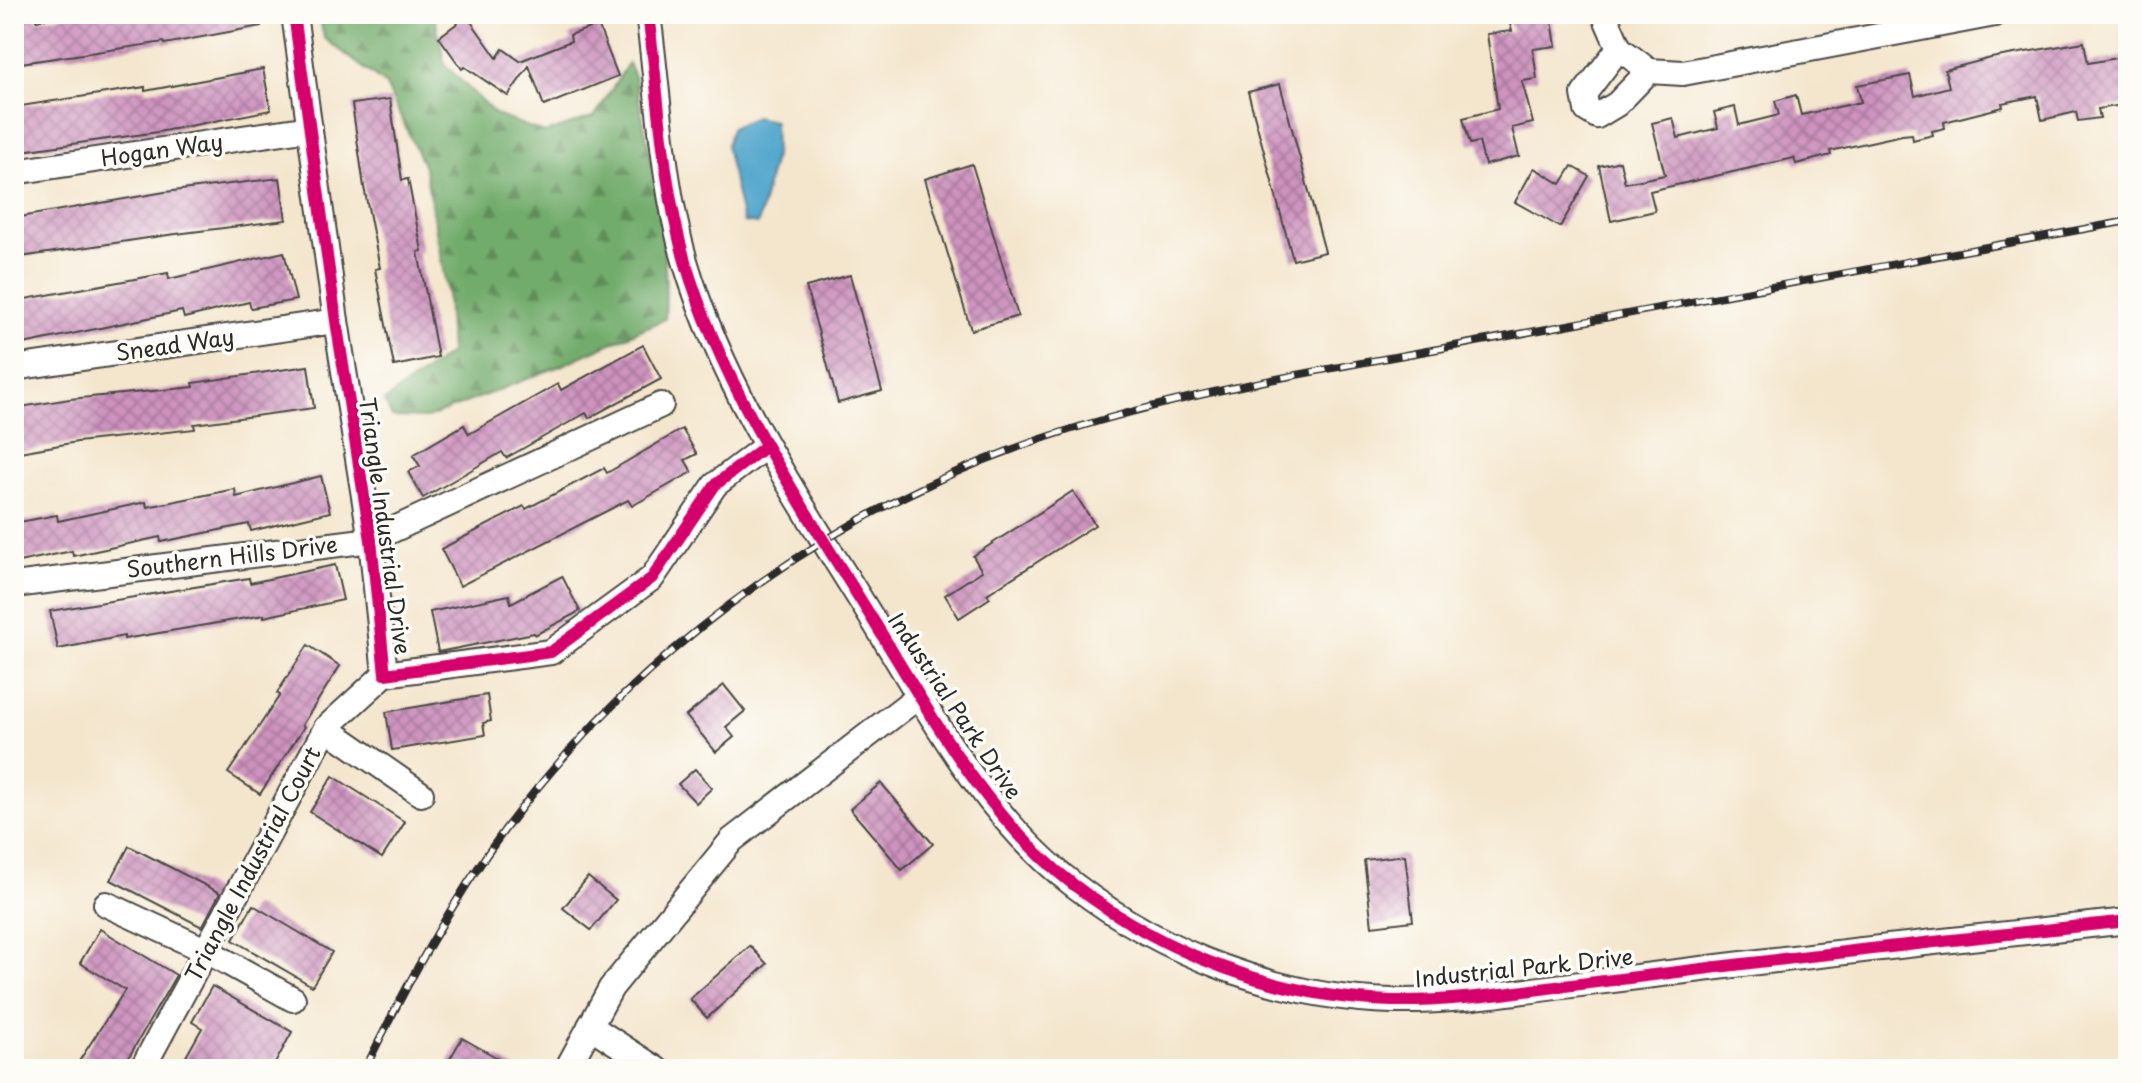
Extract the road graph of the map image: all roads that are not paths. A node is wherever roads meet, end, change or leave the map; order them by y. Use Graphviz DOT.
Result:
graph roads {
  1 [pos="294,14"];
  2 [pos="648,14"];
  3 [pos="1604,14"];
  4 [pos="1995,14"];
  5 [pos="1619,48"];
  6 [pos="1649,71"];
  7 [pos="310,128"];
  8 [pos="14,172"];
  9 [pos="336,321"];
  10 [pos="14,368"];
  11 [pos="661,405"];
  12 [pos="766,446"];
  13 [pos="371,540"];
  14 [pos="14,585"];
  15 [pos="385,674"];
  16 [pos="920,695"];
  17 [pos="326,728"];
  18 [pos="421,794"];
  19 [pos="106,904"];
  20 [pos="2128,921"];
  21 [pos="207,951"];
  22 [pos="293,999"];
  23 [pos="590,1026"];
  24 [pos="142,1069"];
  25 [pos="567,1069"];
  26 [pos="656,1069"];
  1 -- 7 [label="street, Triangle Industrial Drive"];
  2 -- 12 [label="street, Industrial Park Drive"];
  3 -- 5 [label="street"];
  4 -- 6 [label="street"];
  5 -- 6 [label="street"];
  5 -- 6 [label="street"];
  7 -- 8 [label="street, Hogan Way"];
  7 -- 9 [label="street, Triangle Industrial Drive"];
  9 -- 10 [label="street, Snead Way"];
  9 -- 13 [label="street, Triangle Industrial Drive"];
  11 -- 13 [label="street, Southern Hills Drive"];
  12 -- 15 [label="street, Triangle Industrial Drive"];
  12 -- 16 [label="street, Industrial Park Drive"];
  13 -- 14 [label="street, Southern Hills Drive"];
  13 -- 15 [label="street, Triangle Industrial Drive"];
  15 -- 17 [label="street, Triangle Industrial Court"];
  16 -- 20 [label="street, Industrial Park Drive"];
  16 -- 23 [label="street"];
  17 -- 18 [label="street"];
  17 -- 21 [label="street, Triangle Industrial Court"];
  19 -- 21 [label="street"];
  21 -- 22 [label="street"];
  21 -- 24 [label="street, Triangle Industrial Court"];
  23 -- 25 [label="street"];
  23 -- 26 [label="street"];
}
